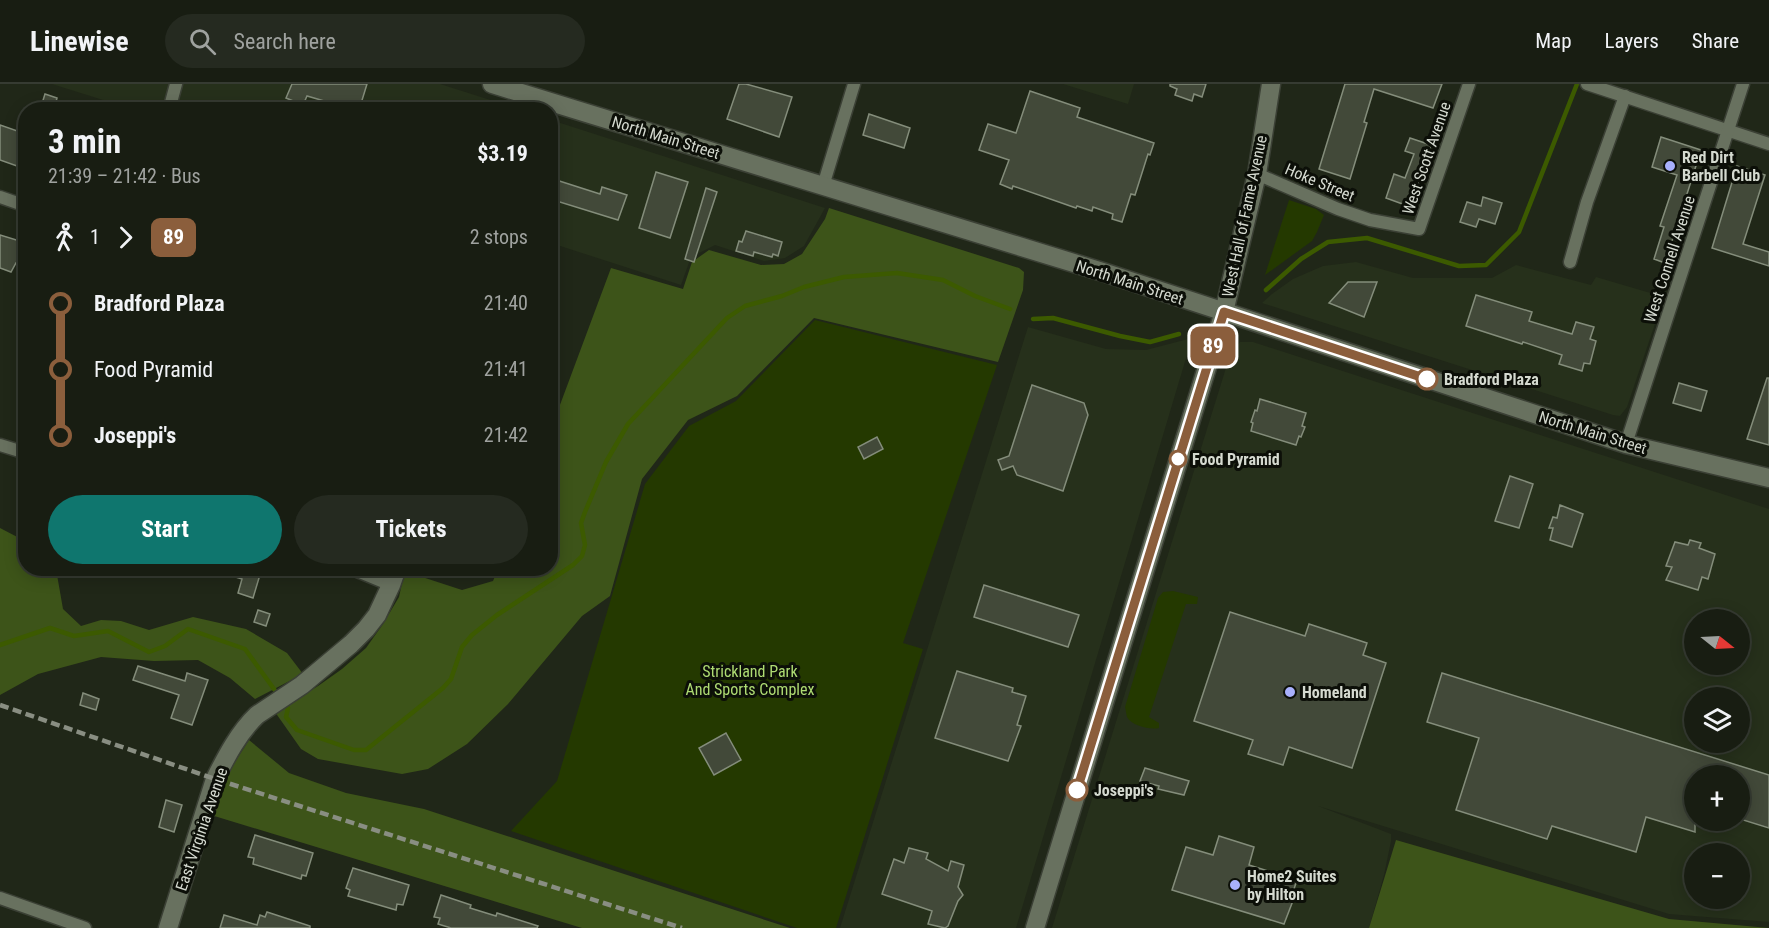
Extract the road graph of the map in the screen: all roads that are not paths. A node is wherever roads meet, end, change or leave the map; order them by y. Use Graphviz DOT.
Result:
graph roads {
  1 [pos="176,84"];
  2 [pos="492,84"];
  3 [pos="854,84"];
  4 [pos="1271,84"];
  5 [pos="1468,84"];
  6 [pos="1743,84"];
  7 [pos="1589,85"];
  8 [pos="1625,96"];
  9 [pos="547,98"];
  10 [pos="171,102"];
  11 [pos="1728,131"];
  12 [pos="1769,144"];
  13 [pos="1257,174"];
  14 [pos="823,186"];
  15 [pos="0,197"];
  16 [pos="18,203"];
  17 [pos="1370,220"];
  18 [pos="1570,262"];
  19 [pos="1224,312"];
  20 [pos="1626,444"];
  21 [pos="0,445"];
  22 [pos="18,451"];
  23 [pos="1769,478"];
  24 [pos="394,577"];
  25 [pos="0,898"];
  26 [pos="85,928"];
  27 [pos="168,928"];
  28 [pos="1035,928"];
  1 -- 10 [label="street"];
  2 -- 9 [label="main road, North Main Street"];
  3 -- 14 [label="street"];
  4 -- 13 [label="main road, West Hall of Fame Avenue"];
  5 -- 17 [label="street, West Scott Avenue"];
  6 -- 11 [label="street, West Connell Avenue"];
  7 -- 8 [label="street"];
  8 -- 11 [label="street"];
  8 -- 18 [label="street"];
  9 -- 14 [label="main road, North Main Street"];
  11 -- 12 [label="street"];
  11 -- 20 [label="street, West Connell Avenue"];
  13 -- 17 [label="street, Hoke Street"];
  13 -- 19 [label="main road, West Hall of Fame Avenue"];
  14 -- 19 [label="main road, North Main Street"];
  15 -- 16 [label="street"];
  19 -- 20 [label="main road, North Main Street"];
  19 -- 28 [label="main road, West Hall of Fame Avenue"];
  20 -- 23 [label="main road, North Main Street"];
  21 -- 22 [label="street"];
  24 -- 27 [label="main road, East Virginia Avenue"];
  25 -- 26 [label="street"];
}
